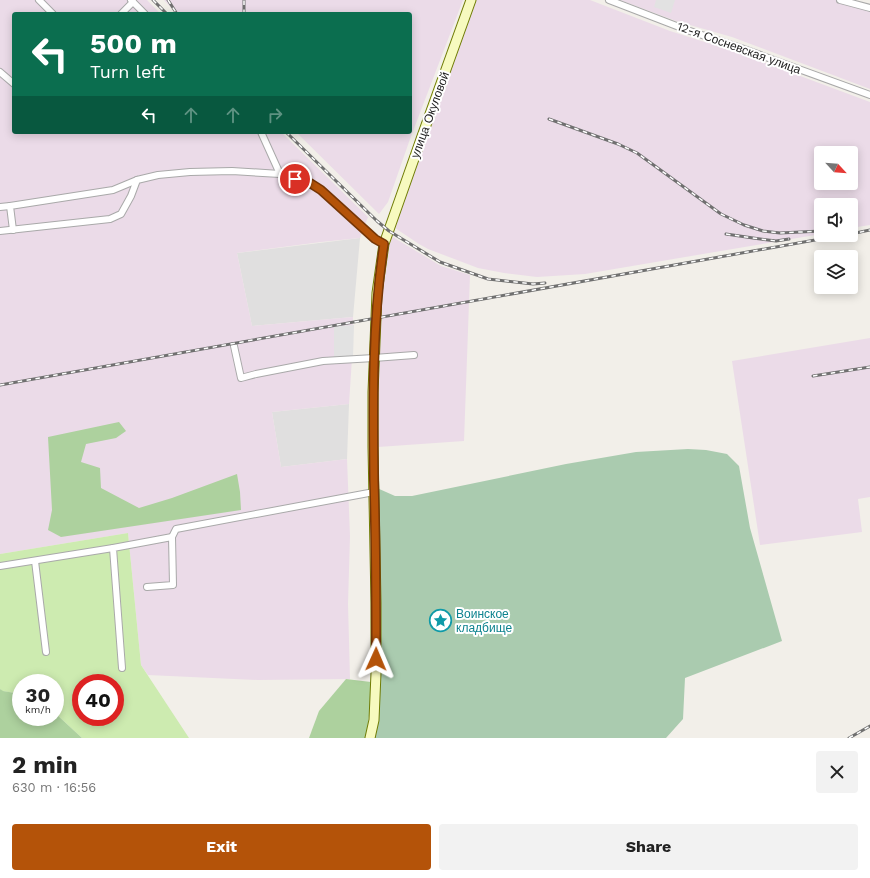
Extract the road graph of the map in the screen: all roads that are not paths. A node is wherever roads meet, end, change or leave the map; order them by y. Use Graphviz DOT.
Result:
graph roads {
  1 [pos="39,0"];
  2 [pos="472,0"];
  3 [pos="609,0"];
  4 [pos="840,0"];
  5 [pos="132,1"];
  6 [pos="870,8"];
  7 [pos="51,12"];
  8 [pos="123,12"];
  9 [pos="143,12"];
  10 [pos="0,72"];
  11 [pos="12,82"];
  12 [pos="870,95"];
  13 [pos="262,134"];
  14 [pos="280,174"];
  15 [pos="137,180"];
  16 [pos="10,206"];
  17 [pos="0,207"];
  18 [pos="13,230"];
  19 [pos="0,231"];
  20 [pos="384,244"];
  21 [pos="234,346"];
  22 [pos="414,355"];
  23 [pos="374,358"];
  24 [pos="374,492"];
  25 [pos="172,538"];
  26 [pos="113,548"];
  27 [pos="35,560"];
  28 [pos="0,566"];
  29 [pos="147,587"];
  30 [pos="46,652"];
  31 [pos="122,668"];
  32 [pos="370,738"];
  1 -- 7 [label="street"];
  2 -- 20 [label="street, улица Окуловой"];
  3 -- 12 [label="street, 12-я Сосневская улица"];
  4 -- 6 [label="street"];
  5 -- 8 [label="street"];
  5 -- 9 [label="street"];
  10 -- 11 [label="street"];
  13 -- 14 [label="street"];
  14 -- 15 [label="street"];
  14 -- 20 [label="street"];
  15 -- 16 [label="street"];
  15 -- 18 [label="street"];
  16 -- 17 [label="street"];
  16 -- 18 [label="street"];
  18 -- 19 [label="street"];
  20 -- 23 [label="street, улица Окуловой"];
  21 -- 23 [label="street"];
  22 -- 23 [label="street"];
  23 -- 24 [label="street, улица Окуловой"];
  24 -- 25 [label="street"];
  24 -- 32 [label="street, улица Окуловой"];
  25 -- 26 [label="street"];
  25 -- 29 [label="street"];
  26 -- 27 [label="street"];
  26 -- 31 [label="street"];
  27 -- 28 [label="street"];
  27 -- 30 [label="street"];
}
